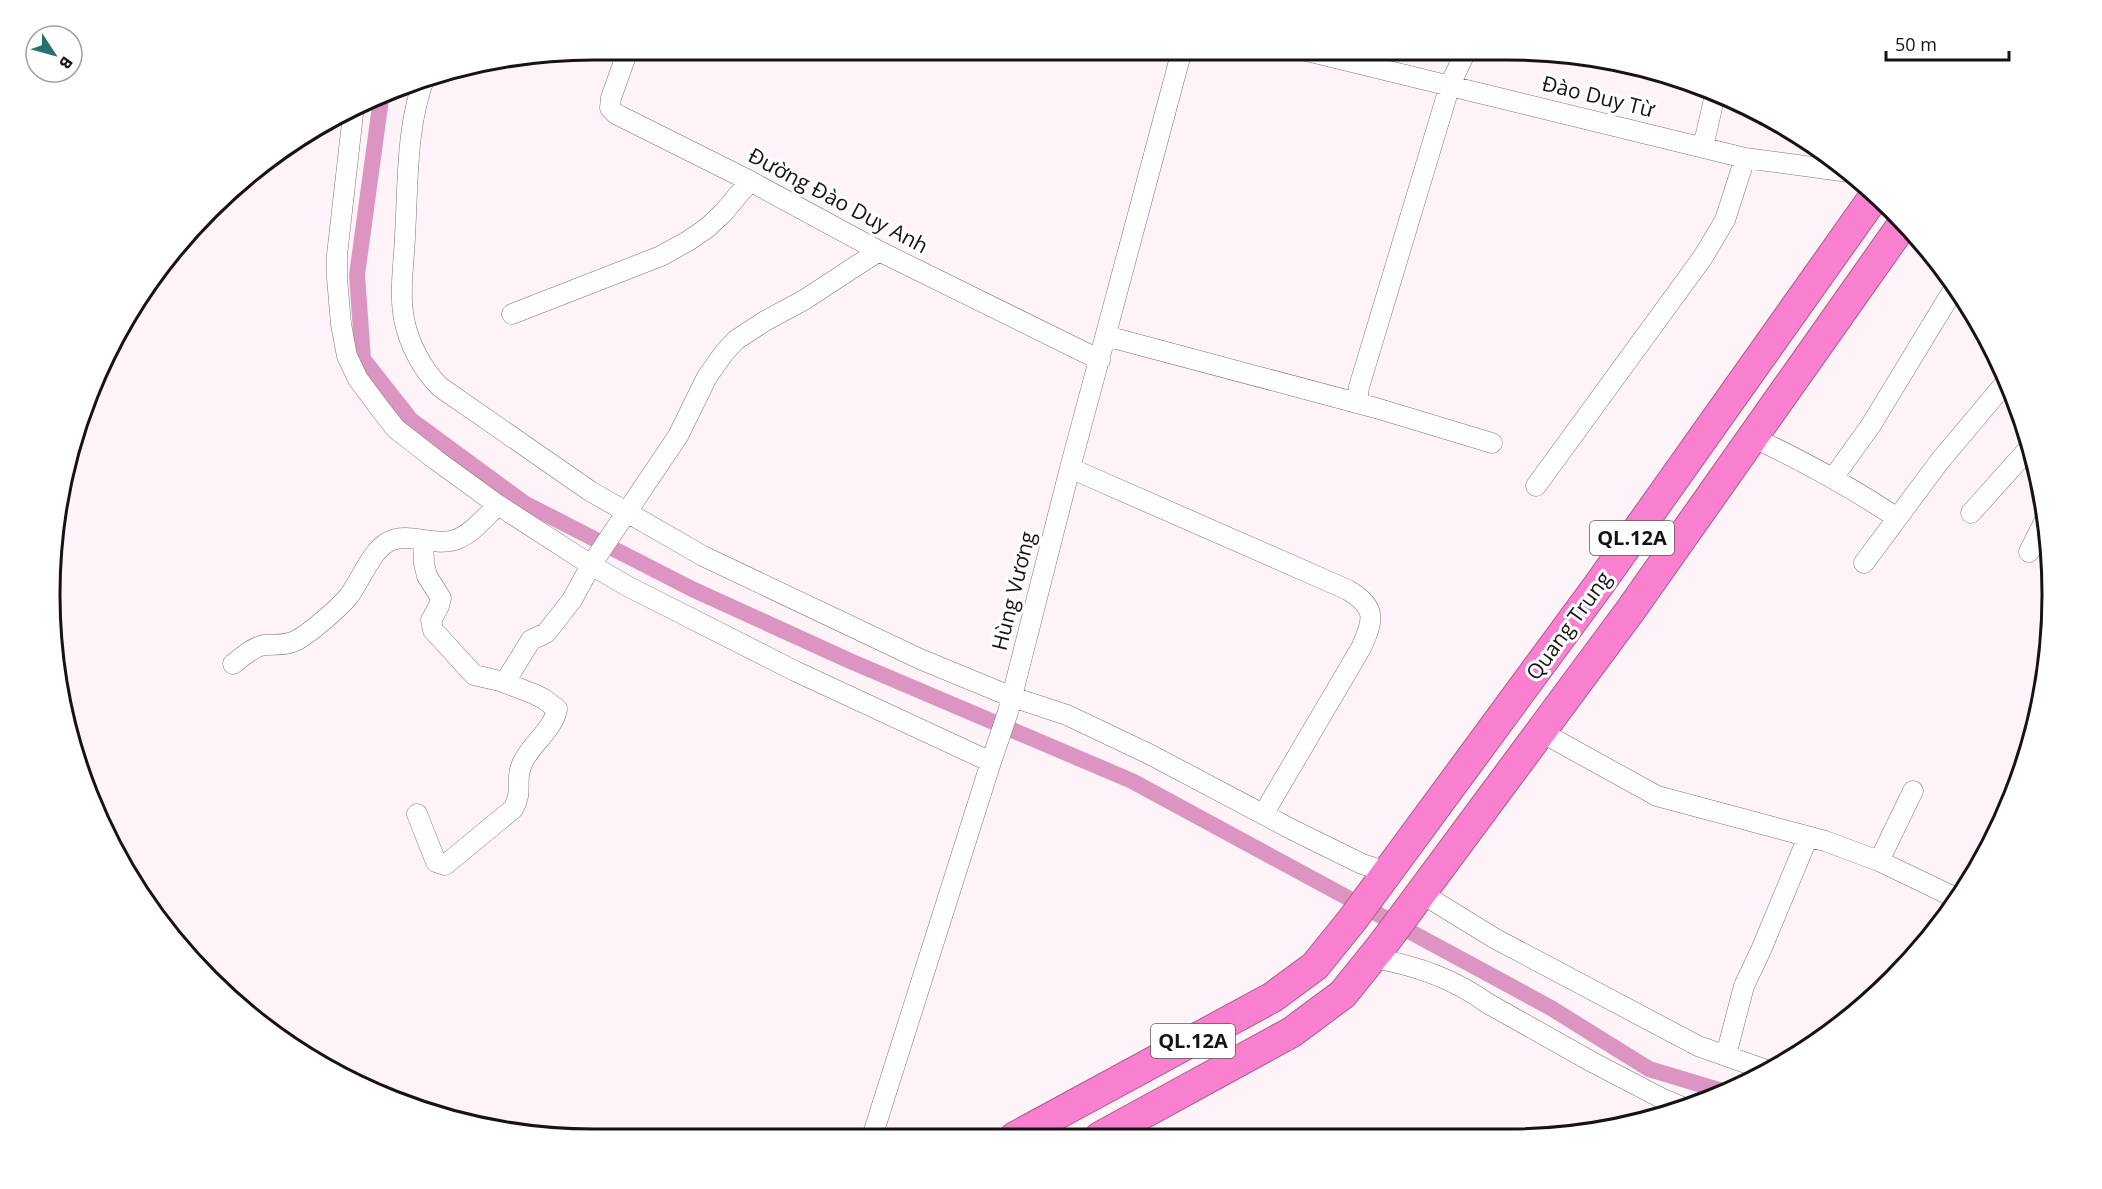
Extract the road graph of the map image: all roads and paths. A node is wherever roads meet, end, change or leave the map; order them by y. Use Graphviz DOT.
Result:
graph roads {
  1 [pos="624,60"];
  2 [pos="1179,60"];
  3 [pos="1345,60"];
  4 [pos="1462,60"];
  5 [pos="1450,85"];
  6 [pos="423,88"];
  7 [pos="1713,102"];
  8 [pos="353,118"];
  9 [pos="1703,147"];
  10 [pos="1745,159"];
  11 [pos="1833,170"];
  12 [pos="750,181"];
  13 [pos="1870,203"];
  14 [pos="1898,231"];
  15 [pos="879,251"];
  16 [pos="1950,295"];
  17 [pos="512,314"];
  18 [pos="1106,336"];
  19 [pos="1100,360"];
  20 [pos="2000,389"];
  21 [pos="1357,403"];
  22 [pos="1752,437"];
  23 [pos="1492,443"];
  24 [pos="2024,454"];
  25 [pos="1070,468"];
  26 [pos="1833,478"];
  27 [pos="1536,486"];
  28 [pos="498,505"];
  29 [pos="1971,513"];
  30 [pos="626,516"];
  31 [pos="1897,518"];
  32 [pos="2038,534"];
  33 [pos="423,541"];
  34 [pos="2029,552"];
  35 [pos="593,563"];
  36 [pos="1864,563"];
  37 [pos="1598,586"];
  38 [pos="1630,610"];
  39 [pos="233,664"];
  40 [pos="505,682"];
  41 [pos="1010,705"];
  42 [pos="1540,732"];
  43 [pos="992,757"];
  44 [pos="1913,790"];
  45 [pos="1264,813"];
  46 [pos="417,814"];
  47 [pos="1808,837"];
  48 [pos="1879,861"];
  49 [pos="1385,875"];
  50 [pos="1949,895"];
  51 [pos="1418,898"];
  52 [pos="1378,951"];
  53 [pos="1726,1055"];
  54 [pos="1157,1061"];
  55 [pos="1757,1067"];
  56 [pos="1174,1097"];
  57 [pos="1672,1103"];
  58 [pos="875,1129"];
  59 [pos="1030,1129"];
  60 [pos="1115,1129"];
  1 -- 12 [label="street, Đường Đào Duy Anh"];
  2 -- 18 [label="street, Hùng Vương"];
  3 -- 5 [label="street, Đào Duy Từ"];
  4 -- 5 [label="street"];
  5 -- 9 [label="street, Đào Duy Từ"];
  5 -- 21 [label="street"];
  6 -- 30 [label="street"];
  7 -- 9 [label="street"];
  8 -- 28 [label="street"];
  9 -- 10 [label="street, Đào Duy Từ"];
  10 -- 11 [label="street, Đào Duy Từ"];
  10 -- 27 [label="street"];
  12 -- 15 [label="street, Đường Đào Duy Anh"];
  12 -- 17 [label="street"];
  13 -- 37 [label="highway, Quang Trung / QL.12A"];
  14 -- 22 [label="highway, Quang Trung / QL.12A"];
  15 -- 19 [label="street, Đường Đào Duy Anh"];
  15 -- 30 [label="street"];
  16 -- 26 [label="street"];
  18 -- 19 [label="street, Hùng Vương"];
  18 -- 21 [label="street"];
  19 -- 25 [label="street, Hùng Vương"];
  20 -- 31 [label="street"];
  21 -- 23 [label="street"];
  22 -- 26 [label="street"];
  22 -- 38 [label="highway, Quang Trung / QL.12A"];
  24 -- 29 [label="street"];
  25 -- 41 [label="street, Hùng Vương"];
  25 -- 45 [label="street"];
  26 -- 31 [label="street"];
  28 -- 33 [label="street"];
  28 -- 35 [label="street"];
  30 -- 35 [label="street"];
  30 -- 41 [label="street"];
  31 -- 36 [label="street"];
  32 -- 34 [label="street"];
  33 -- 39 [label="street"];
  33 -- 40 [label="street"];
  35 -- 40 [label="street"];
  35 -- 43 [label="street"];
  37 -- 38 [label="highway"];
  37 -- 49 [label="highway, Quang Trung / QL.12A"];
  38 -- 42 [label="highway, Quang Trung / QL.12A"];
  40 -- 46 [label="street"];
  41 -- 43 [label="street, Hùng Vương"];
  41 -- 45 [label="street"];
  42 -- 47 [label="street"];
  42 -- 51 [label="highway, Quang Trung / QL.12A"];
  43 -- 58 [label="street, Hùng Vương"];
  44 -- 48 [label="street"];
  45 -- 49 [label="street"];
  47 -- 48 [label="street"];
  47 -- 53 [label="street"];
  48 -- 50 [label="street"];
  49 -- 54 [label="highway, QL.12A"];
  51 -- 52 [label="highway, QL.12A"];
  51 -- 53 [label="street"];
  52 -- 56 [label="highway, QL.12A"];
  52 -- 57 [label="street"];
  53 -- 55 [label="street"];
  54 -- 56 [label="highway"];
  54 -- 59 [label="highway, QL.12A"];
  56 -- 60 [label="highway, QL.12A"];
}
